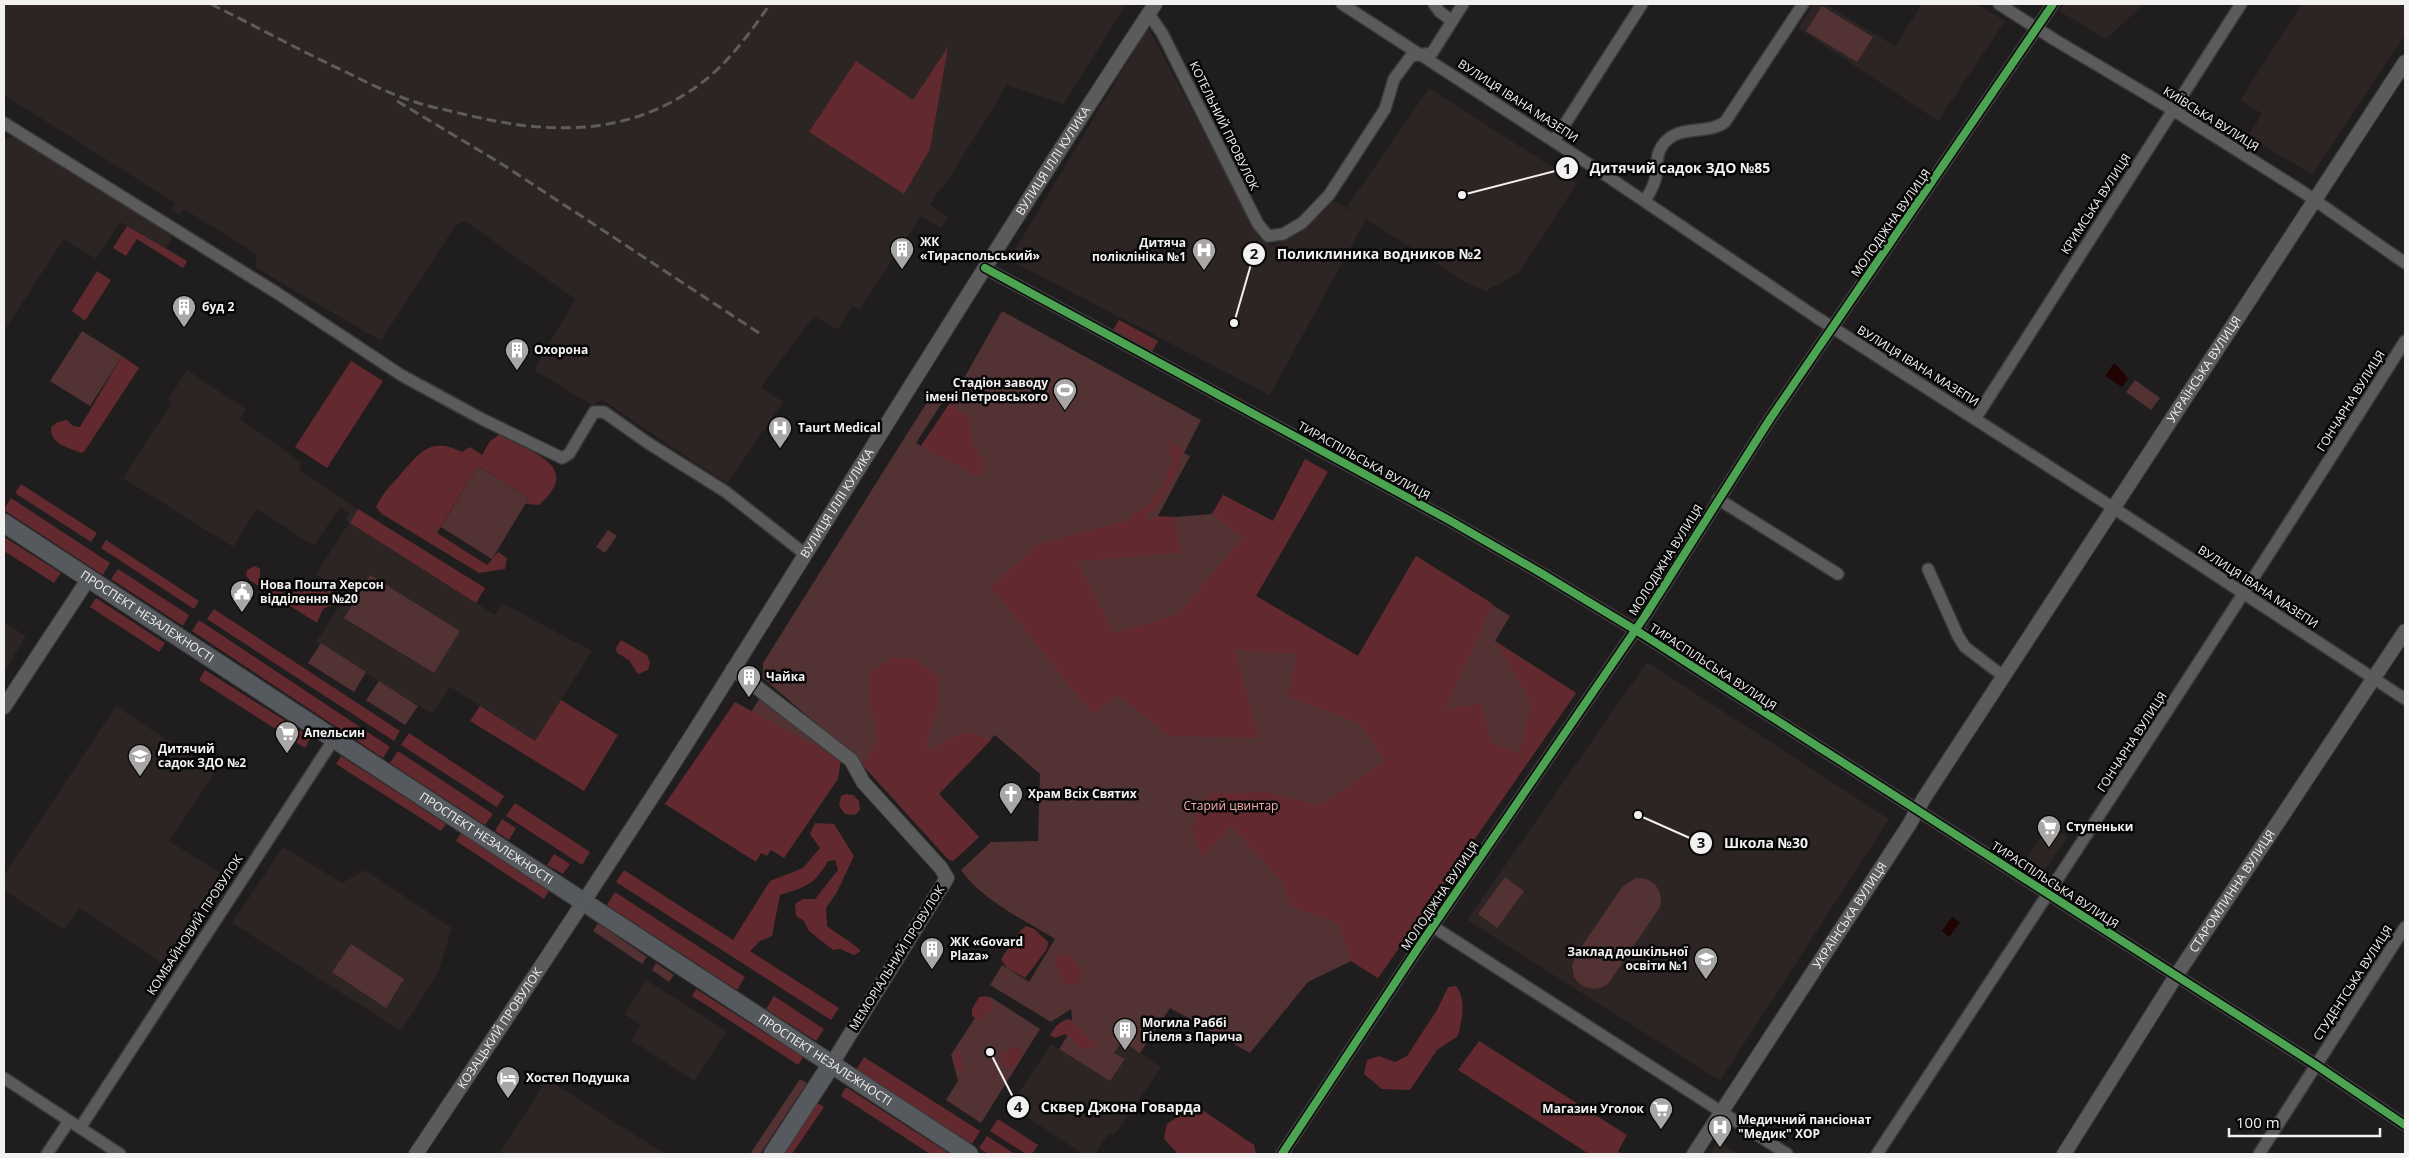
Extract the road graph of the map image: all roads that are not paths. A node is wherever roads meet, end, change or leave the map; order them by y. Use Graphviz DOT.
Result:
graph roads {
  1 [pos="1342,4"];
  2 [pos="1434,4"];
  3 [pos="1463,4"];
  4 [pos="1642,4"];
  5 [pos="1803,4"];
  6 [pos="1999,4"];
  7 [pos="2053,4"];
  8 [pos="2241,4"];
  9 [pos="1152,9"];
  10 [pos="1452,21"];
  11 [pos="2036,28"];
  12 [pos="1420,54"];
  13 [pos="2405,62"];
  14 [pos="2172,110"];
  15 [pos="4,123"];
  16 [pos="1554,141"];
  17 [pos="2314,199"];
  18 [pos="1645,201"];
  19 [pos="2405,263"];
  20 [pos="985,268"];
  21 [pos="1832,328"];
  22 [pos="2405,341"];
  23 [pos="1975,419"];
  24 [pos="1718,499"];
  25 [pos="2112,507"];
  26 [pos="4,523"];
  27 [pos="804,554"];
  28 [pos="1928,569"];
  29 [pos="1838,574"];
  30 [pos="89,578"];
  31 [pos="2244,594"];
  32 [pos="1635,630"];
  33 [pos="2405,631"];
  34 [pos="733,669"];
  35 [pos="2003,676"];
  36 [pos="2374,679"];
  37 [pos="2405,699"];
  38 [pos="4,707"];
  39 [pos="334,739"];
  40 [pos="1917,810"];
  41 [pos="2049,895"];
  42 [pos="584,902"];
  43 [pos="1432,926"];
  44 [pos="2405,927"];
  45 [pos="2176,976"];
  46 [pos="831,1065"];
  47 [pos="2316,1065"];
  48 [pos="4,1078"];
  49 [pos="1722,1112"];
  50 [pos="69,1121"];
  51 [pos="2405,1125"];
  52 [pos="80,1128"];
  53 [pos="47,1154"];
  54 [pos="120,1154"];
  55 [pos="416,1154"];
  56 [pos="773,1154"];
  57 [pos="969,1154"];
  58 [pos="1282,1154"];
  59 [pos="1694,1154"];
  60 [pos="1787,1154"];
  61 [pos="1876,1154"];
  62 [pos="2064,1154"];
  63 [pos="2258,1154"];
  1 -- 12 [label="street, ВУЛИЦЯ ІВАНА МАЗЕПИ"];
  2 -- 10 [label="street"];
  3 -- 10 [label="street"];
  4 -- 16 [label="street"];
  5 -- 18 [label="street"];
  6 -- 11 [label="street, КИЇВСЬКА ВУЛИЦЯ"];
  7 -- 11 [label="street, МОЛОДІЖНА ВУЛИЦЯ"];
  8 -- 14 [label="street, КРИМСЬКА ВУЛИЦЯ"];
  9 -- 12 [label="street, КОТЕЛЬНИЙ ПРОВУЛОК"];
  9 -- 20 [label="street, ВУЛИЦЯ ІЛЛІ КУЛИКА"];
  10 -- 12 [label="street"];
  11 -- 14 [label="street, КИЇВСЬКА ВУЛИЦЯ"];
  11 -- 21 [label="street, МОЛОДІЖНА ВУЛИЦЯ"];
  12 -- 16 [label="street, ВУЛИЦЯ ІВАНА МАЗЕПИ"];
  13 -- 17 [label="street, УКРАЇНСЬКА ВУЛИЦЯ"];
  14 -- 17 [label="street, КИЇВСЬКА ВУЛИЦЯ"];
  14 -- 23 [label="street, КРИМСЬКА ВУЛИЦЯ"];
  15 -- 27 [label="street"];
  16 -- 18 [label="street, ВУЛИЦЯ ІВАНА МАЗЕПИ"];
  17 -- 19 [label="street, КИЇВСЬКА ВУЛИЦЯ"];
  17 -- 25 [label="street, УКРАЇНСЬКА ВУЛИЦЯ"];
  18 -- 21 [label="street, ВУЛИЦЯ ІВАНА МАЗЕПИ"];
  20 -- 27 [label="street, ВУЛИЦЯ ІЛЛІ КУЛИКА"];
  20 -- 32 [label="street, ТИРАСПІЛЬСЬКА ВУЛИЦЯ"];
  21 -- 23 [label="street, ВУЛИЦЯ ІВАНА МАЗЕПИ"];
  21 -- 24 [label="street, МОЛОДІЖНА ВУЛИЦЯ"];
  22 -- 31 [label="street, ГОНЧАРНА ВУЛИЦЯ"];
  23 -- 25 [label="street, ВУЛИЦЯ ІВАНА МАЗЕПИ"];
  24 -- 29 [label="street, МОЛОДІЖНА ВУЛИЦЯ"];
  24 -- 32 [label="street, МОЛОДІЖНА ВУЛИЦЯ"];
  25 -- 31 [label="street, ВУЛИЦЯ ІВАНА МАЗЕПИ"];
  25 -- 35 [label="street, УКРАЇНСЬКА ВУЛИЦЯ"];
  26 -- 30 [label="main road, ПРОСПЕКТ НЕЗАЛЕЖНОСТІ"];
  27 -- 34 [label="street, ВУЛИЦЯ ІЛЛІ КУЛИКА"];
  28 -- 35 [label="street"];
  30 -- 38 [label="street"];
  30 -- 39 [label="main road, ПРОСПЕКТ НЕЗАЛЕЖНОСТІ"];
  31 -- 36 [label="street, ВУЛИЦЯ ІВАНА МАЗЕПИ"];
  31 -- 41 [label="street, ГОНЧАРНА ВУЛИЦЯ"];
  32 -- 40 [label="street, ТИРАСПІЛЬСЬКА ВУЛИЦЯ"];
  32 -- 43 [label="street, МОЛОДІЖНА ВУЛИЦЯ"];
  33 -- 36 [label="street, СТАРОМЛИННА ВУЛИЦЯ"];
  34 -- 42 [label="street, ВУЛИЦЯ ІЛЛІ КУЛИКА"];
  34 -- 46 [label="street, МЕМОРІАЛЬНИЙ ПРОВУЛОК"];
  35 -- 40 [label="street, УКРАЇНСЬКА ВУЛИЦЯ"];
  36 -- 37 [label="street, ВУЛИЦЯ ІВАНА МАЗЕПИ"];
  36 -- 45 [label="street, СТАРОМЛИННА ВУЛИЦЯ"];
  39 -- 42 [label="main road, ПРОСПЕКТ НЕЗАЛЕЖНОСТІ"];
  39 -- 52 [label="street, КОМБАЙНОВИЙ ПРОВУЛОК"];
  40 -- 41 [label="street, ТИРАСПІЛЬСЬКА ВУЛИЦЯ"];
  40 -- 49 [label="street, УКРАЇНСЬКА ВУЛИЦЯ"];
  41 -- 45 [label="street, ТИРАСПІЛЬСЬКА ВУЛИЦЯ"];
  41 -- 61 [label="street, ГОНЧАРНА ВУЛИЦЯ"];
  42 -- 46 [label="main road, ПРОСПЕКТ НЕЗАЛЕЖНОСТІ"];
  42 -- 55 [label="street, КОЗАЦЬКИЙ ПРОВУЛОК"];
  43 -- 49 [label="street"];
  43 -- 58 [label="street, МОЛОДІЖНА ВУЛИЦЯ"];
  44 -- 47 [label="street, СТУДЕНТСЬКА ВУЛИЦЯ"];
  45 -- 47 [label="street, ТИРАСПІЛЬСЬКА ВУЛИЦЯ"];
  45 -- 62 [label="street, СТАРОМЛИННА ВУЛИЦЯ"];
  46 -- 56 [label="main road"];
  46 -- 57 [label="main road, ПРОСПЕКТ НЕЗАЛЕЖНОСТІ"];
  47 -- 51 [label="street, ТИРАСПІЛЬСЬКА ВУЛИЦЯ"];
  47 -- 63 [label="street, СТУДЕНТСЬКА ВУЛИЦЯ"];
  48 -- 50 [label="street"];
  49 -- 59 [label="street, УКРАЇНСЬКА ВУЛИЦЯ"];
  49 -- 60 [label="street"];
  50 -- 52 [label="street"];
  50 -- 53 [label="street"];
  52 -- 54 [label="street"];
}
